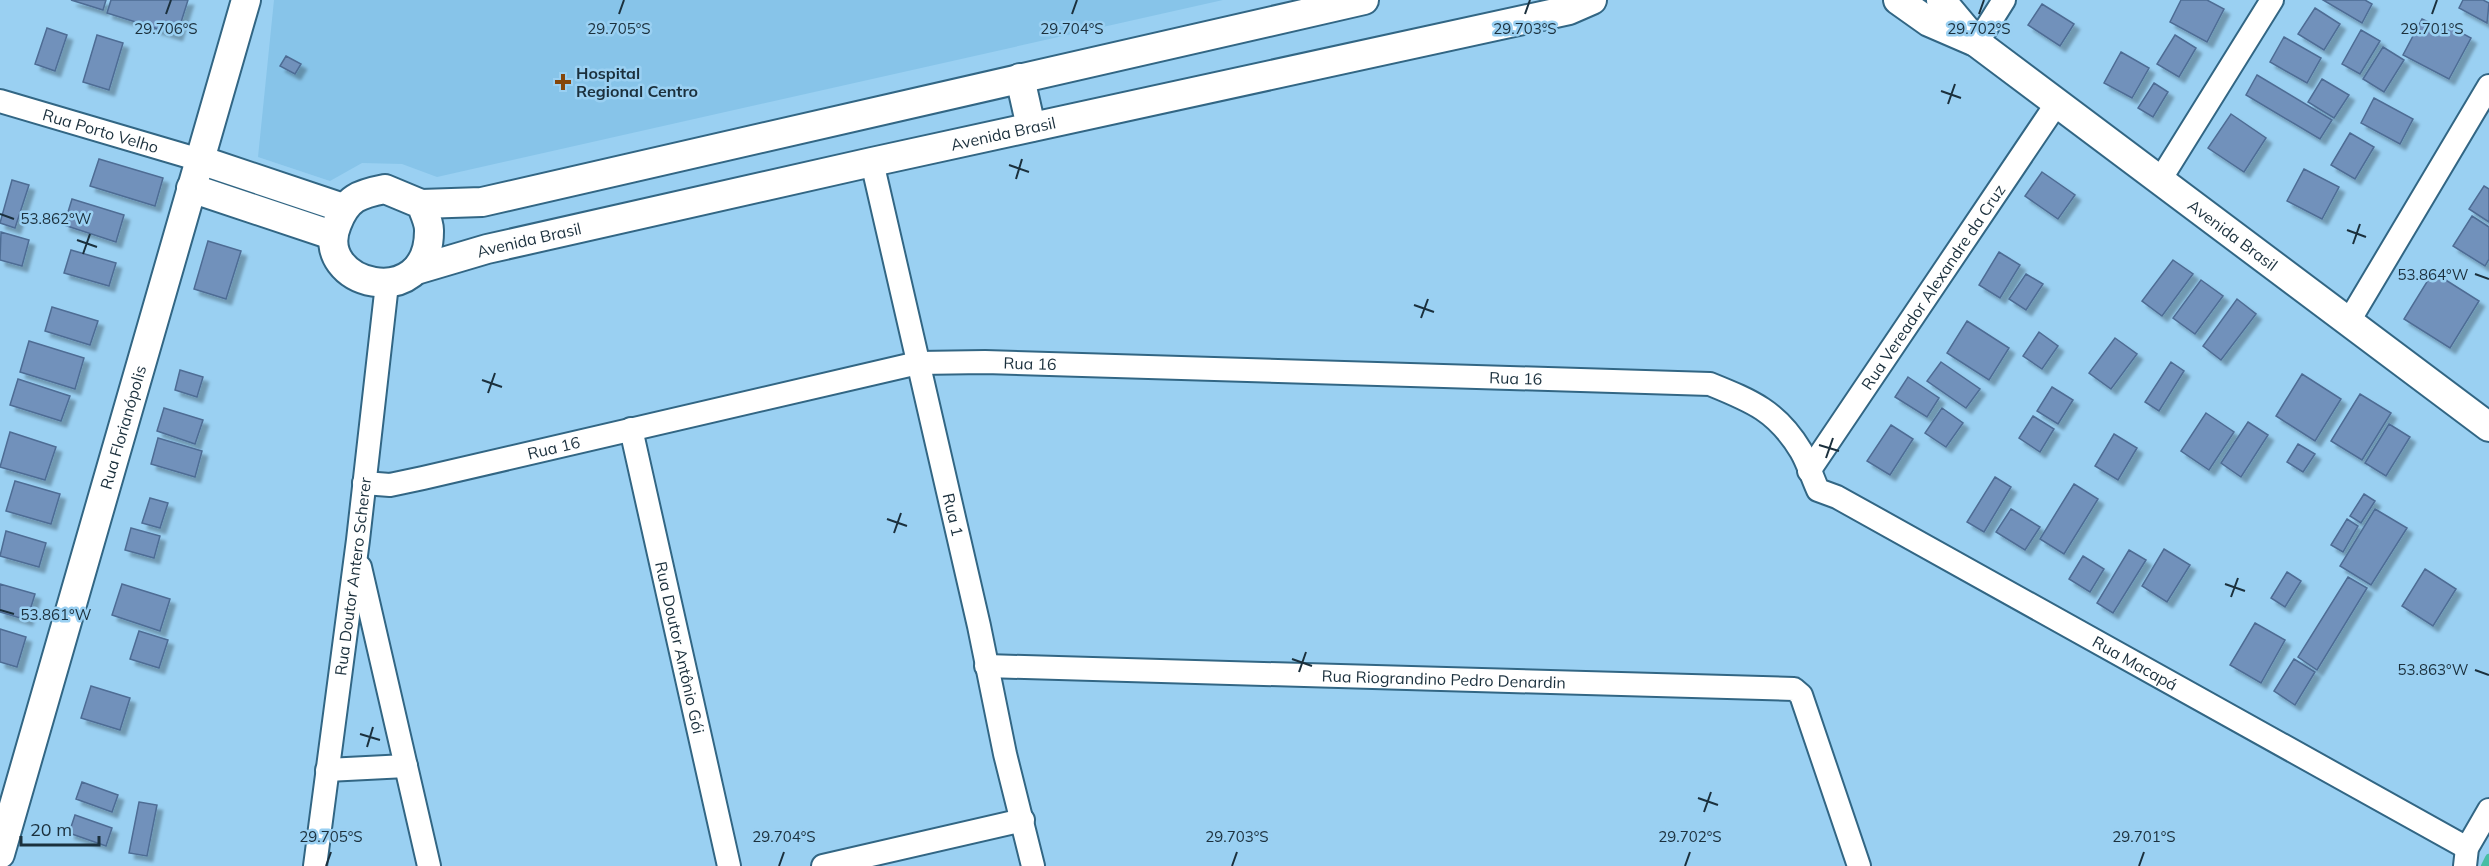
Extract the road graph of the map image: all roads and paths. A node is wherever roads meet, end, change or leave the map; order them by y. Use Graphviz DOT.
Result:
graph roads {
  1 [pos="246,0"];
  2 [pos="1364,0"];
  3 [pos="1592,0"];
  4 [pos="1898,0"];
  5 [pos="1941,0"];
  6 [pos="2004,0"];
  7 [pos="2272,0"];
  8 [pos="1977,43"];
  9 [pos="1020,78"];
  10 [pos="2489,86"];
  11 [pos="0,101"];
  12 [pos="2057,103"];
  13 [pos="1030,127"];
  14 [pos="200,160"];
  15 [pos="872,162"];
  16 [pos="2160,180"];
  17 [pos="192,188"];
  18 [pos="421,204"];
  19 [pos="343,208"];
  20 [pos="332,235"];
  21 [pos="416,270"];
  22 [pos="387,284"];
  23 [pos="2349,321"];
  24 [pos="918,363"];
  25 [pos="2489,426"];
  26 [pos="631,429"];
  27 [pos="1809,471"];
  28 [pos="364,483"];
  29 [pos="356,551"];
  30 [pos="986,666"];
  31 [pos="406,766"];
  32 [pos="327,770"];
  33 [pos="2489,810"];
  34 [pos="1023,820"];
  35 [pos="0,854"];
  36 [pos="2466,857"];
  37 [pos="315,866"];
  38 [pos="429,866"];
  39 [pos="729,866"];
  40 [pos="823,866"];
  41 [pos="1033,866"];
  42 [pos="1859,866"];
  1 -- 14 [label="street, Rua Florianópolis"];
  2 -- 9 [label="street"];
  3 -- 13 [label="street, Avenida Brasil"];
  4 -- 8 [label="street, Avenida Brasil"];
  5 -- 8 [label="street, Avenida Brasil"];
  6 -- 8 [label="street"];
  7 -- 16 [label="street"];
  8 -- 12 [label="street, Avenida Brasil"];
  9 -- 13 [label="street"];
  9 -- 18 [label="street"];
  10 -- 23 [label="street"];
  11 -- 14 [label="street, Rua Porto Velho"];
  12 -- 16 [label="street, Avenida Brasil"];
  12 -- 27 [label="street, Rua Vereador Alexandre da Cruz"];
  13 -- 15 [label="street, Avenida Brasil"];
  14 -- 17 [label="street, Rua Florianópolis"];
  14 -- 19 [label="street"];
  15 -- 21 [label="street, Avenida Brasil"];
  15 -- 24 [label="street, Rua 1"];
  16 -- 23 [label="street, Avenida Brasil"];
  17 -- 20 [label="street"];
  17 -- 35 [label="street, Rua Florianópolis"];
  18 -- 19 [label="street"];
  18 -- 21 [label="street"];
  19 -- 20 [label="street"];
  20 -- 22 [label="street"];
  21 -- 22 [label="street, Avenida Brasil"];
  22 -- 28 [label="street, Rua Doutor Antero Scherer"];
  23 -- 25 [label="street, Avenida Brasil"];
  24 -- 26 [label="street, Rua 16"];
  24 -- 27 [label="street, Rua 16"];
  24 -- 30 [label="street, Rua 1"];
  26 -- 28 [label="street, Rua 16"];
  26 -- 39 [label="street, Rua Doutor Antônio Gói"];
  27 -- 36 [label="street, Rua Macapá"];
  28 -- 29 [label="street, Rua Doutor Antero Scherer"];
  29 -- 31 [label="street"];
  29 -- 32 [label="street, Rua Doutor Antero Scherer"];
  30 -- 34 [label="street, Rua 1"];
  30 -- 42 [label="street, Rua Riograndino Pedro Denardin"];
  31 -- 32 [label="street"];
  31 -- 38 [label="street"];
  32 -- 37 [label="street, Rua Doutor Antero Scherer"];
  33 -- 36 [label="street"];
  34 -- 40 [label="street"];
  34 -- 41 [label="street, Rua 1"];
}
